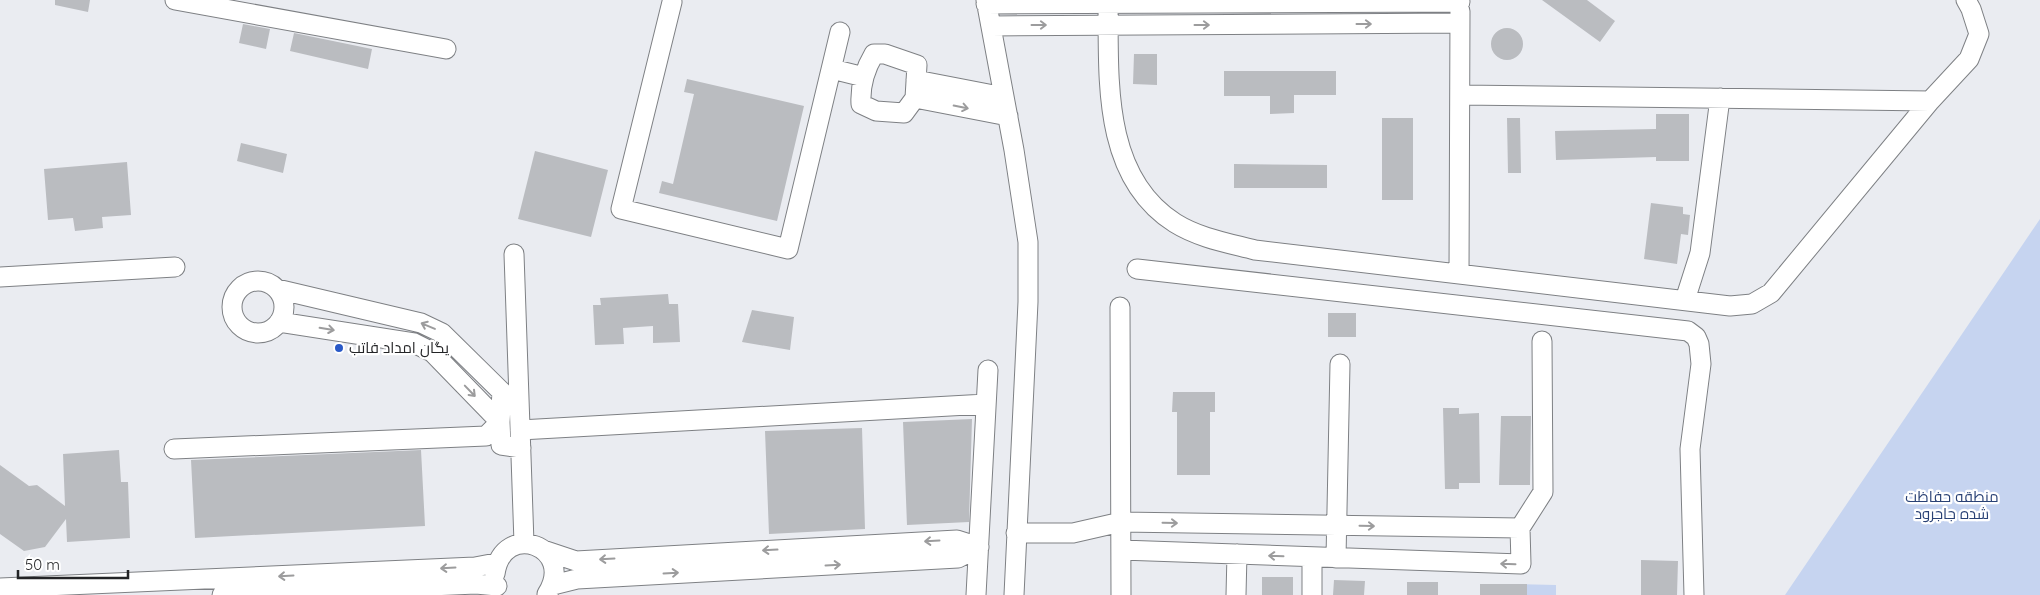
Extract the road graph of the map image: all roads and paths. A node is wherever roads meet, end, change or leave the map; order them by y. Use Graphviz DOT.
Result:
graph roads {
  1 [pos="175,0"];
  2 [pos="1966,0"];
  3 [pos="1460,1"];
  4 [pos="672,2"];
  5 [pos="986,2"];
  6 [pos="1108,2"];
  7 [pos="1460,23"];
  8 [pos="1108,25"];
  9 [pos="991,26"];
  10 [pos="840,32"];
  11 [pos="446,49"];
  12 [pos="832,69"];
  13 [pos="864,77"];
  14 [pos="915,89"];
  15 [pos="1460,95"];
  16 [pos="1004,97"];
  17 [pos="1720,98"];
  18 [pos="1930,100"];
  19 [pos="1008,116"];
  20 [pos="514,254"];
  21 [pos="174,267"];
  22 [pos="1137,269"];
  23 [pos="1459,274"];
  24 [pos="0,277"];
  25 [pos="277,289"];
  26 [pos="1686,300"];
  27 [pos="1120,307"];
  28 [pos="279,322"];
  29 [pos="1542,341"];
  30 [pos="1340,364"];
  31 [pos="988,370"];
  32 [pos="511,395"];
  33 [pos="986,404"];
  34 [pos="500,422"];
  35 [pos="520,439"];
  36 [pos="174,449"];
  37 [pos="1121,522"];
  38 [pos="1337,526"];
  39 [pos="1520,528"];
  40 [pos="1016,533"];
  41 [pos="524,543"];
  42 [pos="979,547"];
  43 [pos="1121,550"];
  44 [pos="546,551"];
  45 [pos="1237,554"];
  46 [pos="1312,557"];
  47 [pos="1336,558"];
  48 [pos="496,563"];
  49 [pos="0,588"];
  50 [pos="500,590"];
  51 [pos="550,590"];
  52 [pos="222,595"];
  53 [pos="976,595"];
  54 [pos="1014,595"];
  55 [pos="1121,595"];
  56 [pos="1236,595"];
  57 [pos="1312,595"];
  58 [pos="1694,595"];
  1 -- 11 [label="street"];
  2 -- 18 [label="street"];
  3 -- 6 [label="street"];
  3 -- 7 [label="street"];
  4 -- 12 [label="street"];
  5 -- 6 [label="street"];
  5 -- 9 [label="street"];
  6 -- 8 [label="street"];
  8 -- 7 [label="street, one-way"];
  7 -- 15 [label="street"];
  9 -- 8 [label="street, one-way"];
  8 -- 23 [label="street"];
  9 -- 16 [label="street"];
  10 -- 12 [label="street"];
  12 -- 13 [label="street"];
  13 -- 14 [label="street"];
  13 -- 14 [label="street"];
  14 -- 16 [label="street"];
  14 -- 19 [label="street, one-way"];
  15 -- 17 [label="street"];
  15 -- 23 [label="street"];
  16 -- 19 [label="street"];
  17 -- 18 [label="street"];
  17 -- 26 [label="street"];
  18 -- 26 [label="street"];
  19 -- 40 [label="street"];
  20 -- 32 [label="street"];
  21 -- 24 [label="street"];
  22 -- 58 [label="street"];
  23 -- 26 [label="street"];
  25 -- 28 [label="street"];
  25 -- 28 [label="street"];
  32 -- 25 [label="street, one-way"];
  27 -- 37 [label="street"];
  28 -- 34 [label="street, one-way"];
  29 -- 39 [label="street"];
  30 -- 38 [label="street"];
  31 -- 33 [label="street"];
  32 -- 34 [label="street"];
  32 -- 35 [label="street"];
  33 -- 35 [label="street"];
  33 -- 42 [label="street"];
  34 -- 35 [label="street"];
  34 -- 36 [label="street"];
  35 -- 41 [label="street"];
  37 -- 38 [label="street, one-way"];
  37 -- 40 [label="street"];
  37 -- 43 [label="street"];
  38 -- 39 [label="street, one-way"];
  38 -- 47 [label="street"];
  39 -- 47 [label="street, one-way"];
  40 -- 54 [label="street"];
  41 -- 44 [label="street"];
  41 -- 48 [label="street"];
  42 -- 44 [label="street, one-way"];
  51 -- 42 [label="street, one-way"];
  42 -- 53 [label="street"];
  43 -- 45 [label="street"];
  43 -- 55 [label="street"];
  44 -- 51 [label="street"];
  46 -- 45 [label="street, one-way"];
  45 -- 56 [label="street"];
  46 -- 47 [label="street"];
  46 -- 57 [label="street"];
  48 -- 49 [label="street, one-way"];
  48 -- 50 [label="street"];
  50 -- 52 [label="street"];
}
